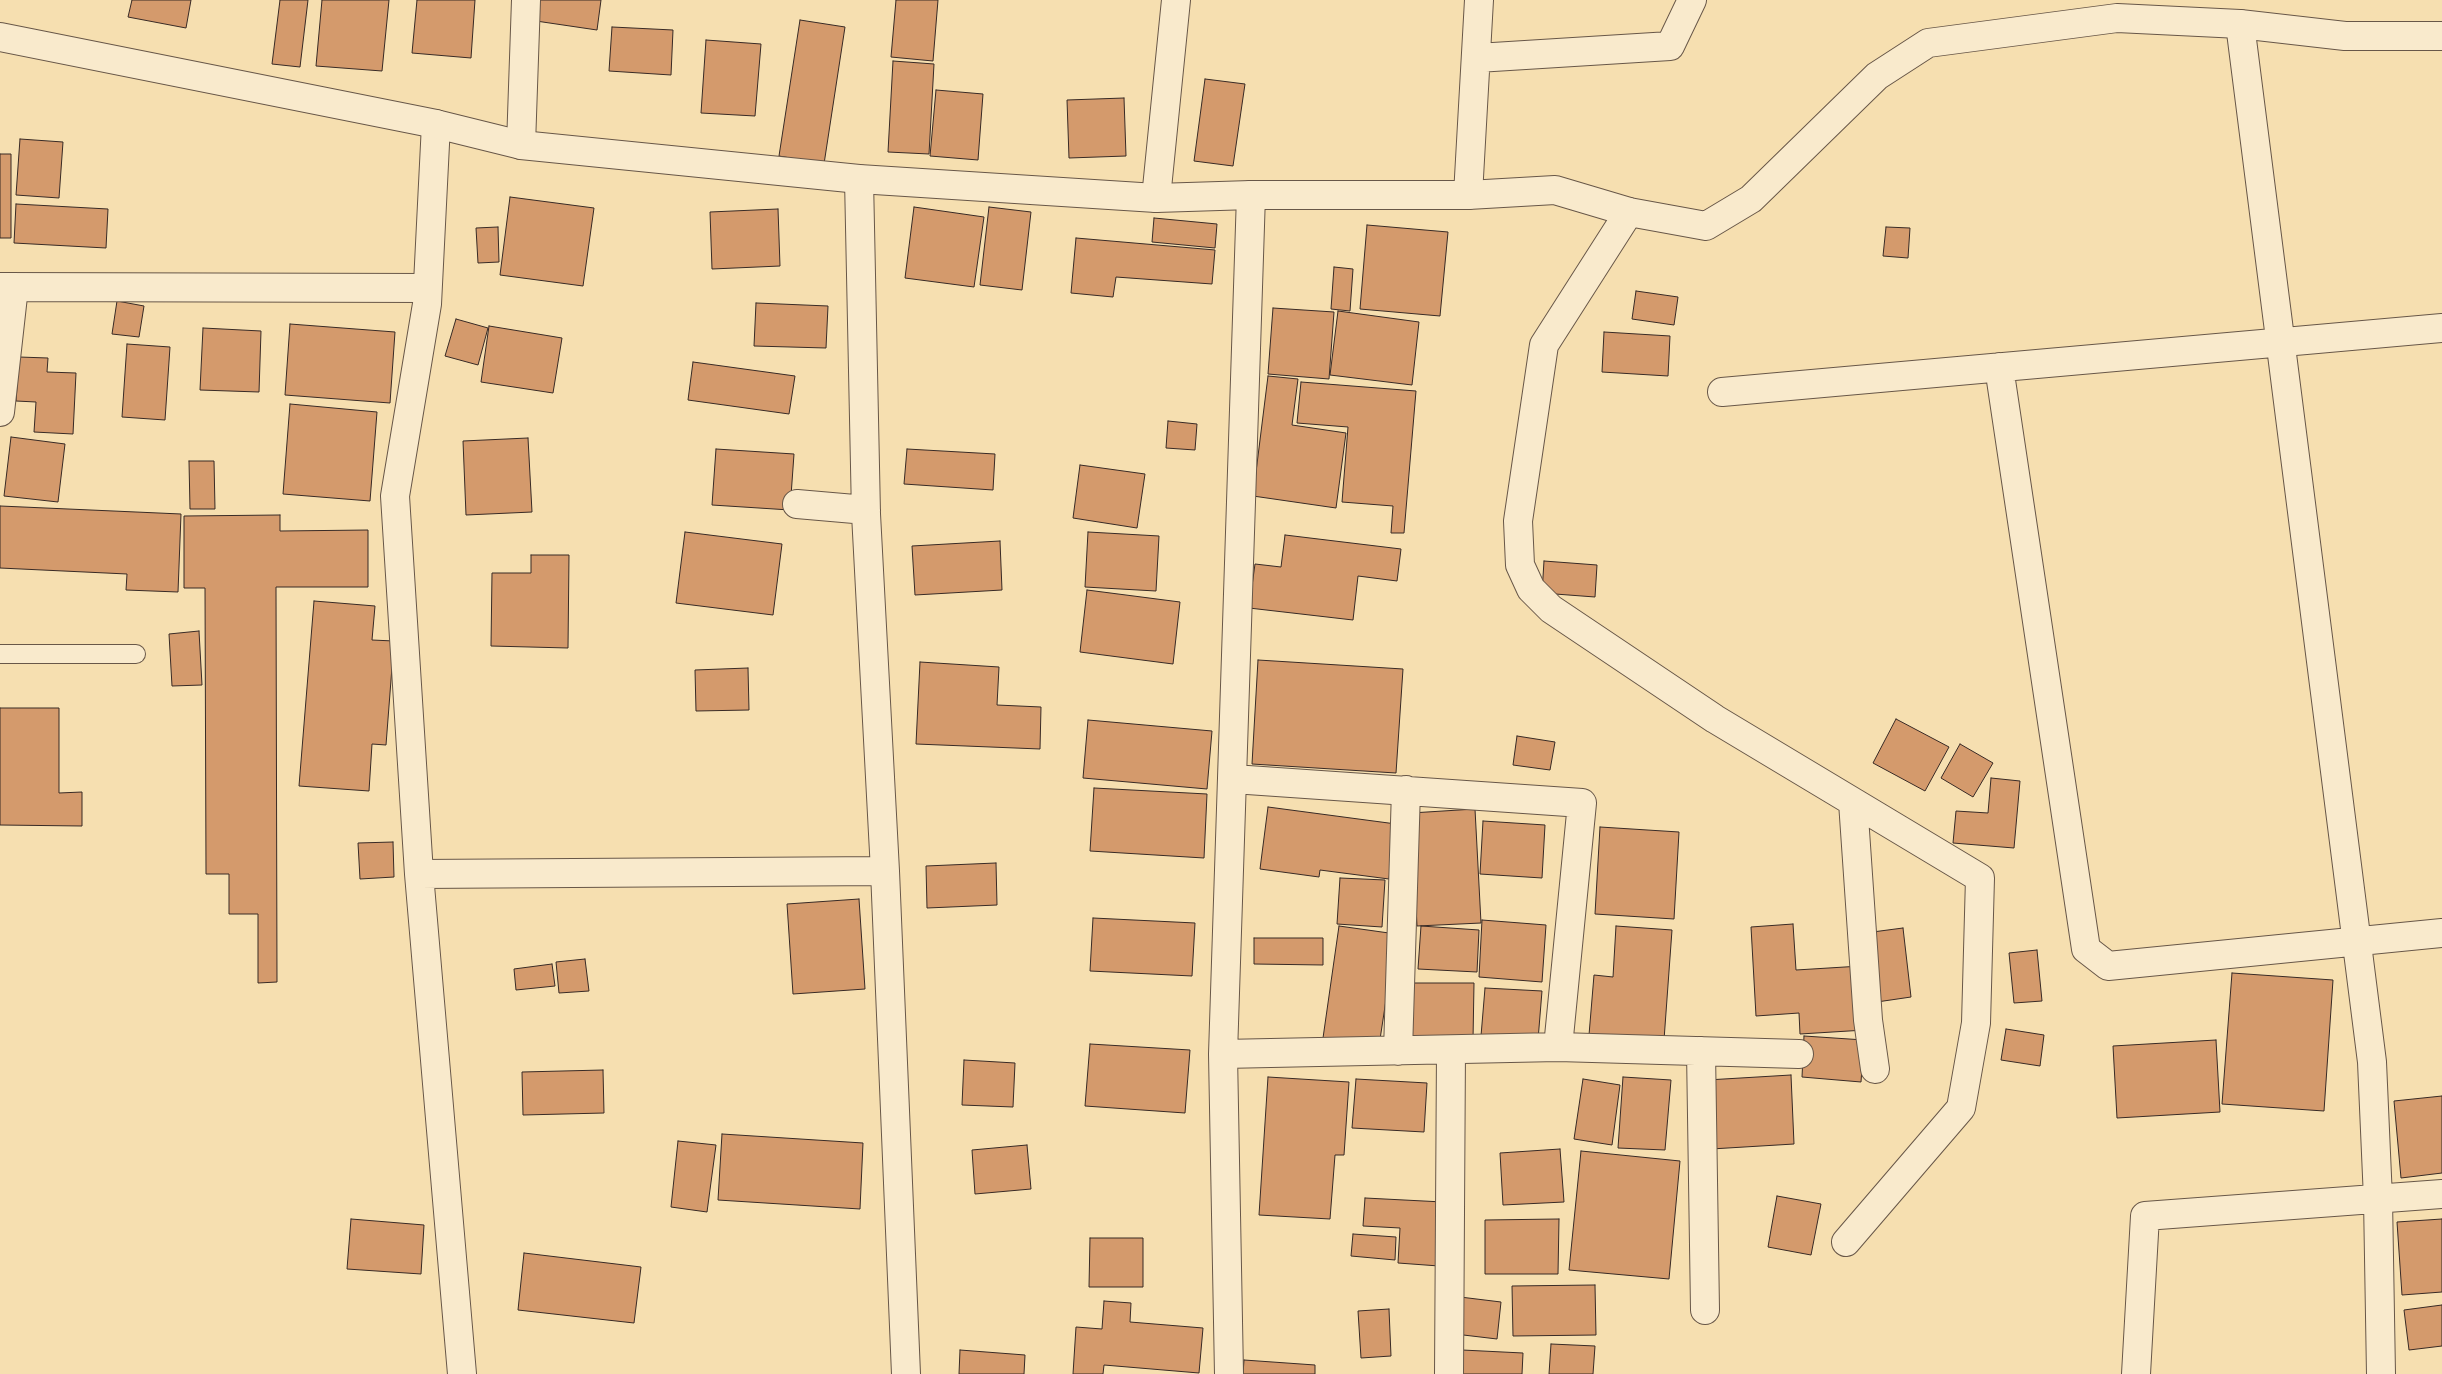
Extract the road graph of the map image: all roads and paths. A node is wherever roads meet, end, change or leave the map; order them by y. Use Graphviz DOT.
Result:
graph roads {
  1 [pos="526,0"];
  2 [pos="1176,0"];
  3 [pos="1479,0"];
  4 [pos="1692,0"];
  5 [pos="2240,24"];
  6 [pos="2442,36"];
  7 [pos="0,37"];
  8 [pos="1477,58"];
  9 [pos="436,124"];
  10 [pos="521,145"];
  11 [pos="858,179"];
  12 [pos="1251,195"];
  13 [pos="1468,195"];
  14 [pos="1156,198"];
  15 [pos="1629,212"];
  16 [pos="7,287"];
  17 [pos="427,288"];
  18 [pos="2442,328"];
  19 [pos="2281,342"];
  20 [pos="1999,367"];
  21 [pos="1722,392"];
  22 [pos="0,412"];
  23 [pos="797,504"];
  24 [pos="866,510"];
  25 [pos="0,654"];
  26 [pos="136,654"];
  27 [pos="1233,779"];
  28 [pos="1406,790"];
  29 [pos="1853,802"];
  30 [pos="885,871"];
  31 [pos="419,874"];
  32 [pos="2442,933"];
  33 [pos="2357,941"];
  34 [pos="1558,1047"];
  35 [pos="1451,1050"];
  36 [pos="1398,1051"];
  37 [pos="1701,1051"];
  38 [pos="1223,1054"];
  39 [pos="1799,1054"];
  40 [pos="1875,1069"];
  41 [pos="2442,1194"];
  42 [pos="2378,1199"];
  43 [pos="1846,1242"];
  44 [pos="1705,1310"];
  45 [pos="462,1374"];
  46 [pos="906,1374"];
  47 [pos="1229,1374"];
  48 [pos="1449,1374"];
  49 [pos="2136,1374"];
  50 [pos="2381,1374"];
  1 -- 10 [label="street"];
  2 -- 14 [label="street"];
  3 -- 8 [label="street"];
  4 -- 8 [label="street"];
  5 -- 6 [label="street"];
  5 -- 15 [label="street"];
  5 -- 19 [label="street"];
  7 -- 9 [label="street"];
  8 -- 13 [label="street"];
  9 -- 10 [label="street"];
  9 -- 17 [label="street"];
  10 -- 11 [label="street"];
  11 -- 14 [label="street"];
  11 -- 24 [label="street"];
  12 -- 13 [label="street"];
  12 -- 14 [label="street"];
  12 -- 27 [label="street"];
  13 -- 15 [label="street"];
  15 -- 29 [label="street"];
  16 -- 17 [label="street"];
  16 -- 22 [label="street"];
  17 -- 31 [label="street"];
  18 -- 19 [label="street"];
  19 -- 20 [label="street"];
  19 -- 33 [label="street"];
  20 -- 21 [label="street"];
  20 -- 33 [label="street"];
  23 -- 24 [label="street"];
  24 -- 30 [label="street"];
  25 -- 26 [label="lane"];
  27 -- 28 [label="street"];
  27 -- 38 [label="street"];
  28 -- 34 [label="street"];
  28 -- 36 [label="street"];
  29 -- 40 [label="street"];
  29 -- 43 [label="street"];
  30 -- 31 [label="street"];
  30 -- 46 [label="street"];
  31 -- 45 [label="street"];
  32 -- 33 [label="street"];
  33 -- 42 [label="street"];
  34 -- 35 [label="street"];
  34 -- 37 [label="street"];
  35 -- 36 [label="street"];
  35 -- 48 [label="street"];
  36 -- 38 [label="street"];
  37 -- 39 [label="street"];
  37 -- 44 [label="street"];
  38 -- 47 [label="street"];
  41 -- 42 [label="street"];
  42 -- 49 [label="street"];
  42 -- 50 [label="street"];
}
